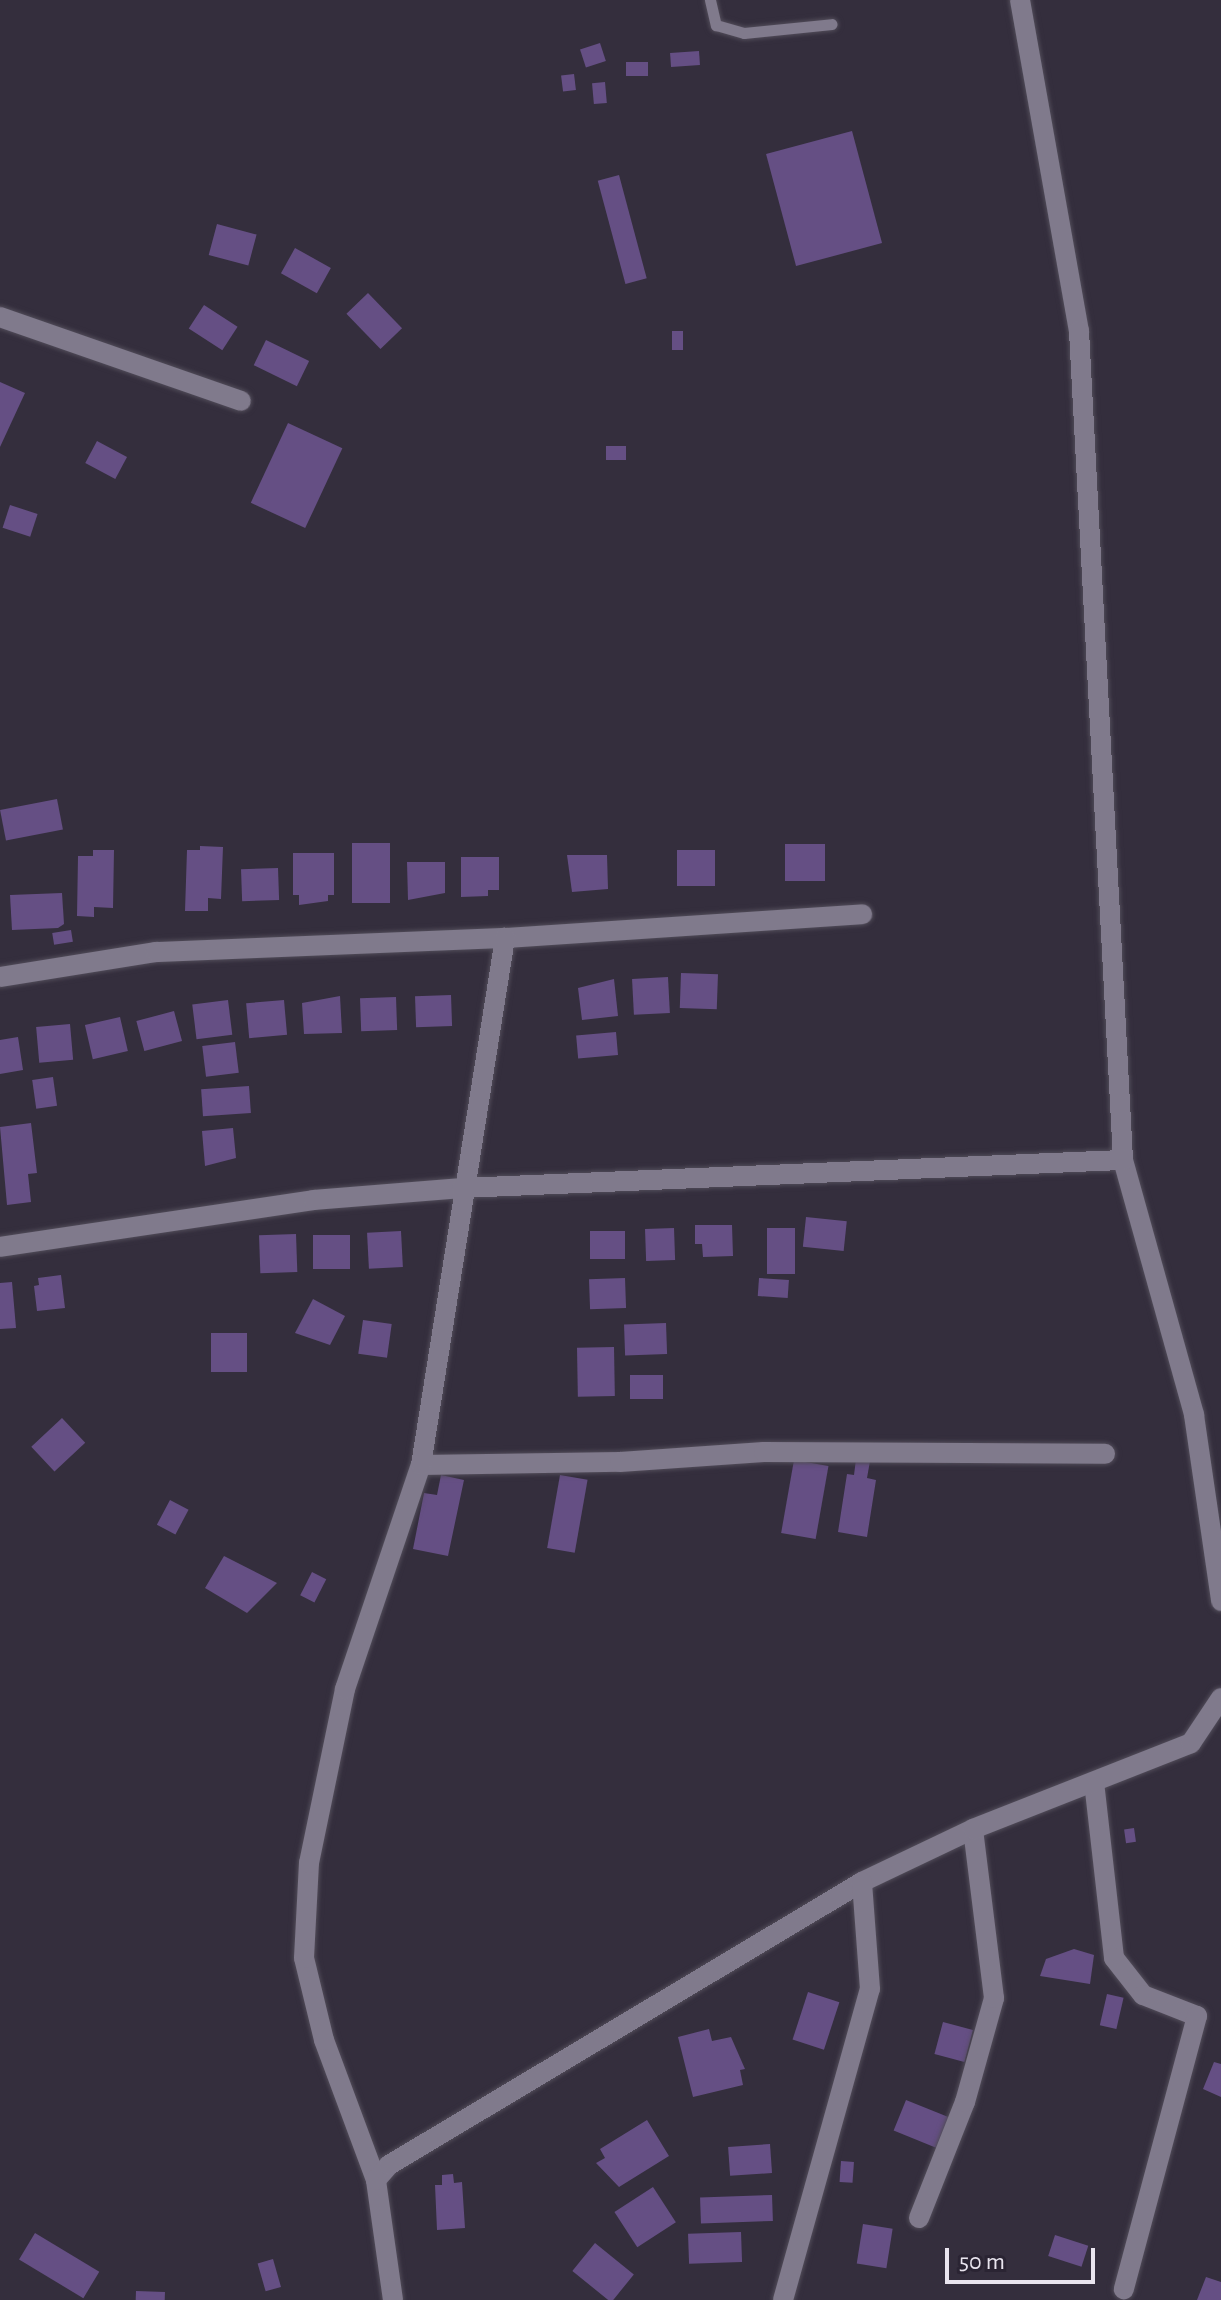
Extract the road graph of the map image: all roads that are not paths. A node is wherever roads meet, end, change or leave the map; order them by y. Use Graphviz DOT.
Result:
graph roads {
  1 [pos="710,0"];
  2 [pos="1020,0"];
  3 [pos="832,24"];
  4 [pos="0,317"];
  5 [pos="241,401"];
  6 [pos="862,914"];
  7 [pos="505,938"];
  8 [pos="0,977"];
  9 [pos="1123,1160"];
  10 [pos="462,1188"];
  11 [pos="0,1247"];
  12 [pos="1105,1454"];
  13 [pos="421,1465"];
  14 [pos="1221,1601"];
  15 [pos="1221,1698"];
  16 [pos="1094,1782"];
  17 [pos="973,1829"];
  18 [pos="862,1882"];
  19 [pos="376,2180"];
  20 [pos="919,2218"];
  21 [pos="1124,2289"];
  22 [pos="393,2300"];
  23 [pos="783,2300"];
  1 -- 3 [label="lane"];
  2 -- 9 [label="street"];
  4 -- 5 [label="street"];
  6 -- 7 [label="street"];
  7 -- 8 [label="street"];
  7 -- 10 [label="street"];
  9 -- 10 [label="street"];
  9 -- 14 [label="street"];
  10 -- 11 [label="street"];
  10 -- 13 [label="street"];
  12 -- 13 [label="street"];
  13 -- 19 [label="street"];
  15 -- 16 [label="street"];
  16 -- 17 [label="street"];
  16 -- 21 [label="street"];
  17 -- 18 [label="street"];
  17 -- 20 [label="street"];
  18 -- 19 [label="street"];
  18 -- 23 [label="street"];
  19 -- 22 [label="street"];
}
